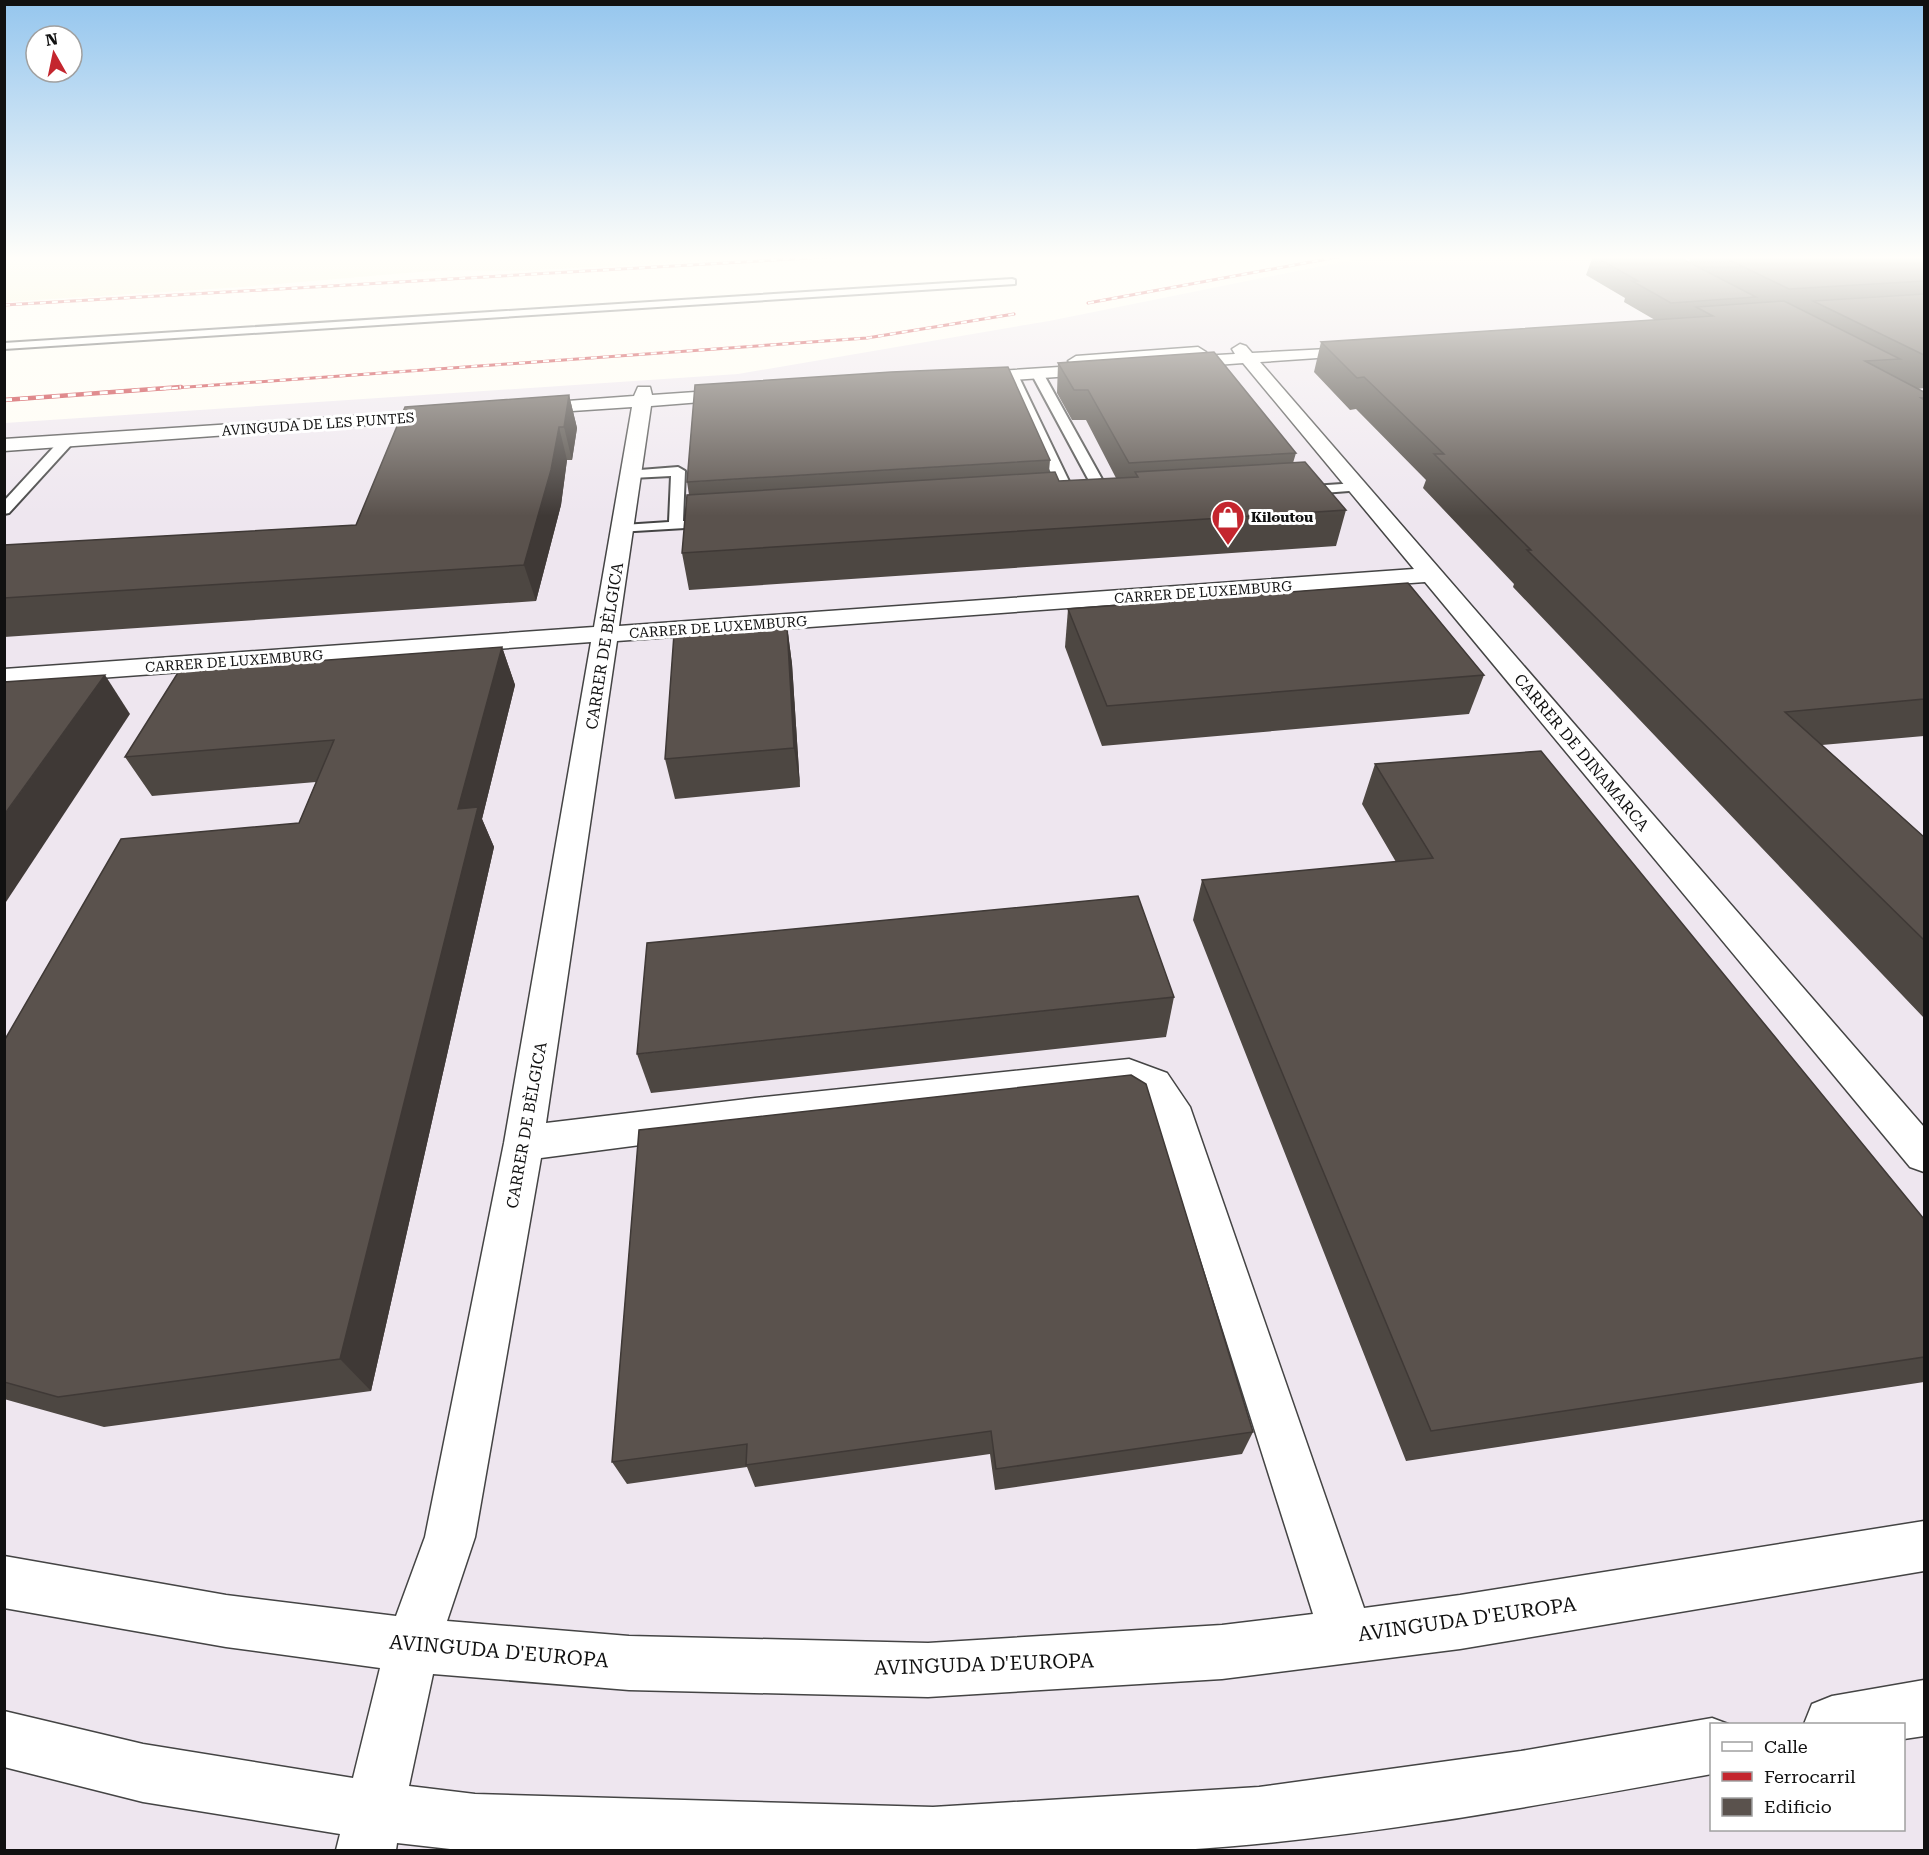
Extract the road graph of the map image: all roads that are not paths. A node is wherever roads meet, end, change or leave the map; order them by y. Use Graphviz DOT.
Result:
graph roads {
  1 [pos="58,343"];
  2 [pos="1378,345"];
  3 [pos="4,346"];
  4 [pos="1244,354"];
  5 [pos="1036,373"];
  6 [pos="1012,375"];
  7 [pos="751,388"];
  8 [pos="644,396"];
  9 [pos="514,405"];
  10 [pos="4,435"];
  11 [pos="67,441"];
  12 [pos="4,445"];
  13 [pos="632,474"];
  14 [pos="1357,488"];
  15 [pos="1286,492"];
  16 [pos="1047,502"];
  17 [pos="1120,502"];
  18 [pos="4,510"];
  19 [pos="724,523"];
  20 [pos="676,526"];
  21 [pos="623,529"];
  22 [pos="1432,575"];
  23 [pos="606,635"];
  24 [pos="4,677"];
  25 [pos="524,1143"];
  26 [pos="1924,1155"];
  27 [pos="1924,1546"];
  28 [pos="4,1582"];
  29 [pos="1347,1637"];
  30 [pos="412,1645"];
  31 [pos="1924,1708"];
  32 [pos="1843,1723"];
  33 [pos="4,1739"];
  34 [pos="1710,1746"];
  35 [pos="370,1831"];
  36 [pos="472,1837"];
  1 -- 3 [label="lane"];
  2 -- 4 [label="street"];
  4 -- 5 [label="street"];
  4 -- 6 [label="street"];
  4 -- 14 [label="street, CARRER DE DINAMARCA"];
  5 -- 6 [label="street"];
  5 -- 17 [label="lane"];
  6 -- 16 [label="lane"];
  7 -- 8 [label="street"];
  8 -- 9 [label="street"];
  8 -- 13 [label="street, CARRER DE BÈLGICA"];
  10 -- 11 [label="street, AVINGUDA DE LES PUNTES"];
  11 -- 12 [label="street, AVINGUDA DE LES PUNTES"];
  11 -- 18 [label="lane"];
  13 -- 20 [label="lane"];
  13 -- 21 [label="street, CARRER DE BÈLGICA"];
  14 -- 15 [label="lane"];
  14 -- 22 [label="street, CARRER DE DINAMARCA"];
  19 -- 20 [label="lane"];
  20 -- 21 [label="lane"];
  21 -- 23 [label="street, CARRER DE BÈLGICA"];
  22 -- 23 [label="street, CARRER DE LUXEMBURG"];
  22 -- 26 [label="street, CARRER DE DINAMARCA"];
  23 -- 24 [label="street, CARRER DE LUXEMBURG"];
  23 -- 25 [label="street, CARRER DE BÈLGICA"];
  25 -- 29 [label="street"];
  25 -- 30 [label="street, CARRER DE BÈLGICA"];
  27 -- 29 [label="street, AVINGUDA D'EUROPA"];
  28 -- 30 [label="street, AVINGUDA D'EUROPA"];
  29 -- 30 [label="street, AVINGUDA D'EUROPA"];
  30 -- 35 [label="street, CARRER DE BÈLGICA"];
  31 -- 32 [label="street"];
  33 -- 35 [label="street"];
  34 -- 36 [label="street"];
  35 -- 36 [label="street"];
}
